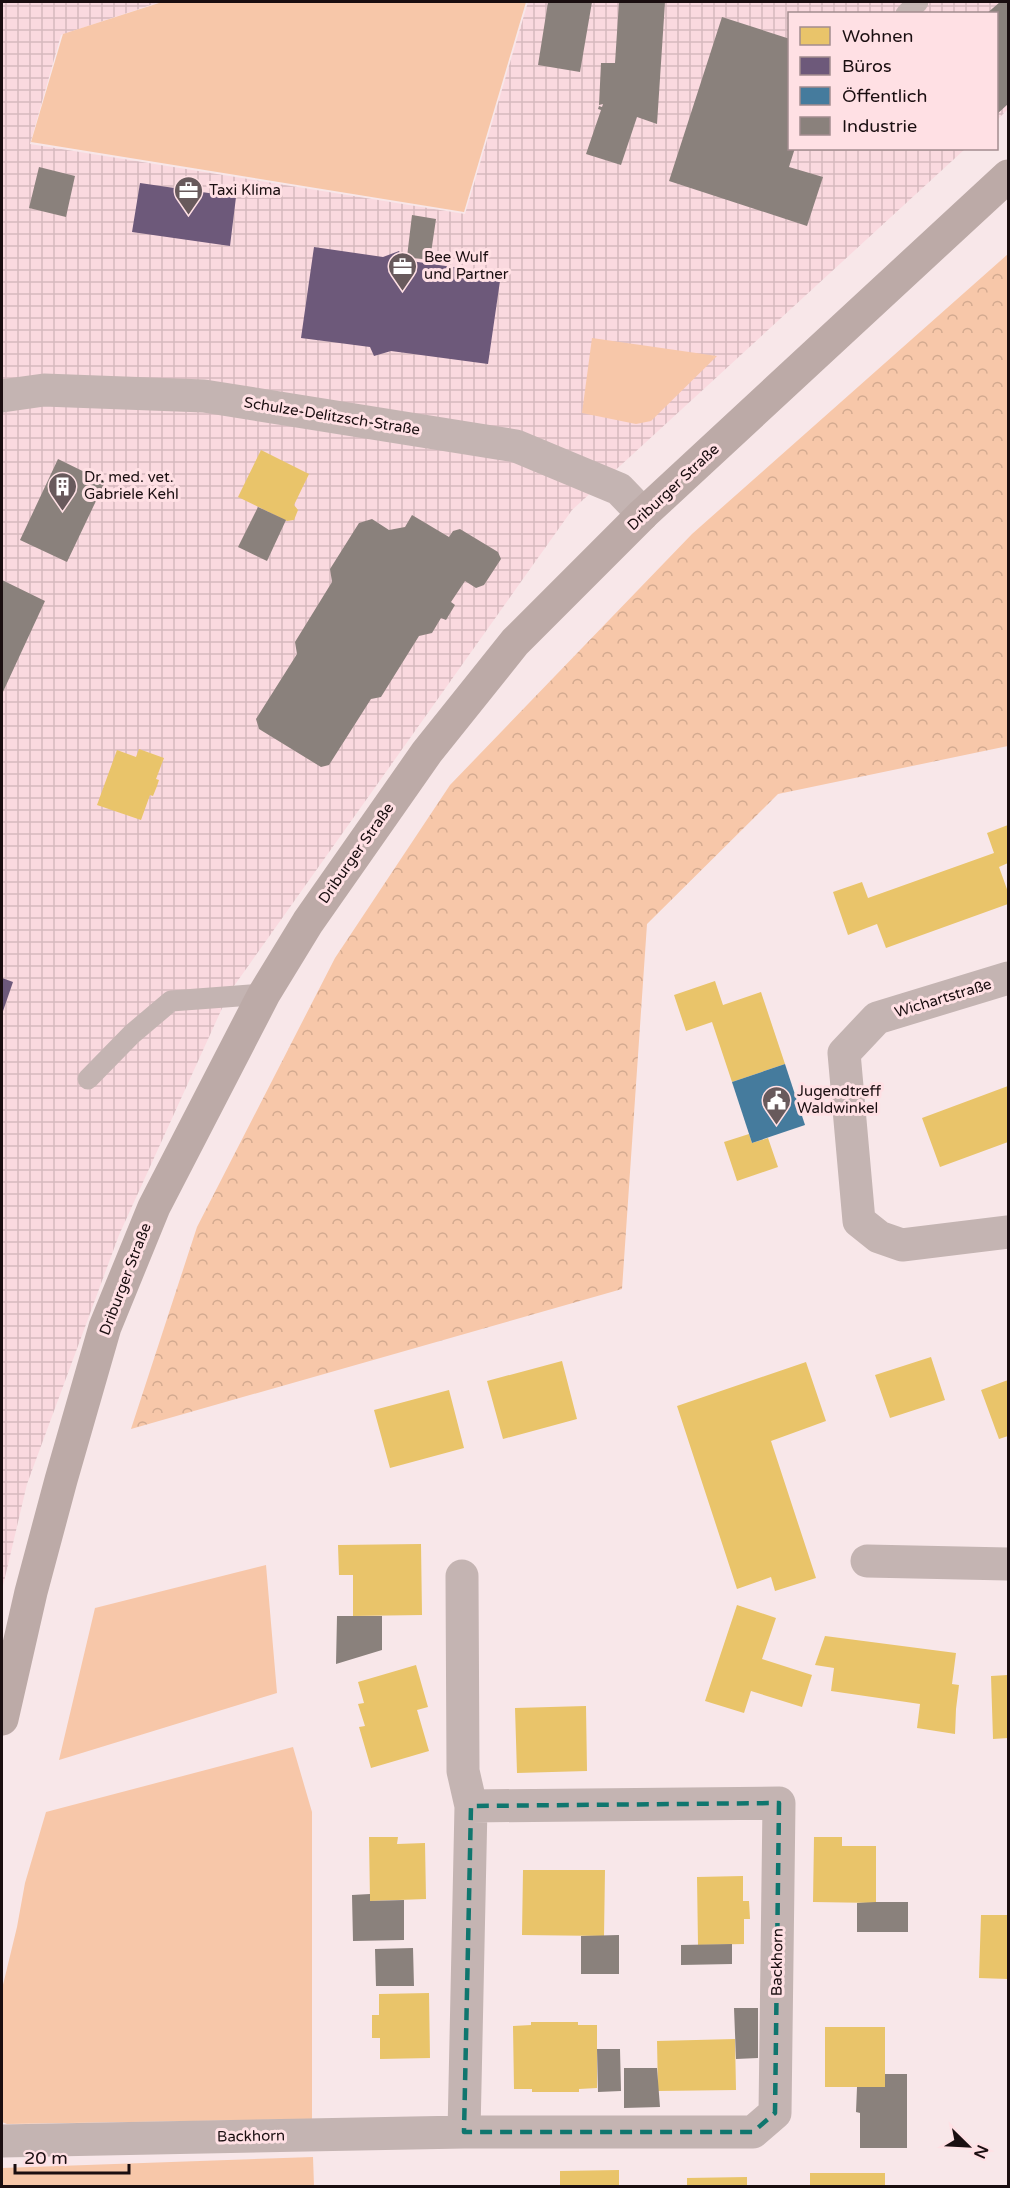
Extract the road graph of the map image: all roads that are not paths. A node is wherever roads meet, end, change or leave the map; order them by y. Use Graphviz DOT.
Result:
graph roads {
  1 [pos="1008,176"];
  2 [pos="2,396"];
  3 [pos="643,514"];
  4 [pos="1008,978"];
  5 [pos="264,994"];
  6 [pos="88,1079"];
  7 [pos="1008,1232"];
  8 [pos="867,1561"];
  9 [pos="1008,1564"];
  10 [pos="462,1576"];
  11 [pos="2,1719"];
  12 [pos="471,1806"];
  13 [pos="464,2132"];
  14 [pos="2,2141"];
  1 -- 3 [label="main road, Driburger Straße"];
  2 -- 3 [label="street, Schulze-Delitzsch-Straße"];
  3 -- 5 [label="main road, Driburger Straße"];
  4 -- 7 [label="street, Wichartstraße"];
  5 -- 6 [label="lane"];
  5 -- 11 [label="main road, Driburger Straße"];
  8 -- 9 [label="street"];
  10 -- 12 [label="street"];
  12 -- 13 [label="street"];
  12 -- 13 [label="street, Backhorn"];
  13 -- 14 [label="street, Backhorn"];
}
